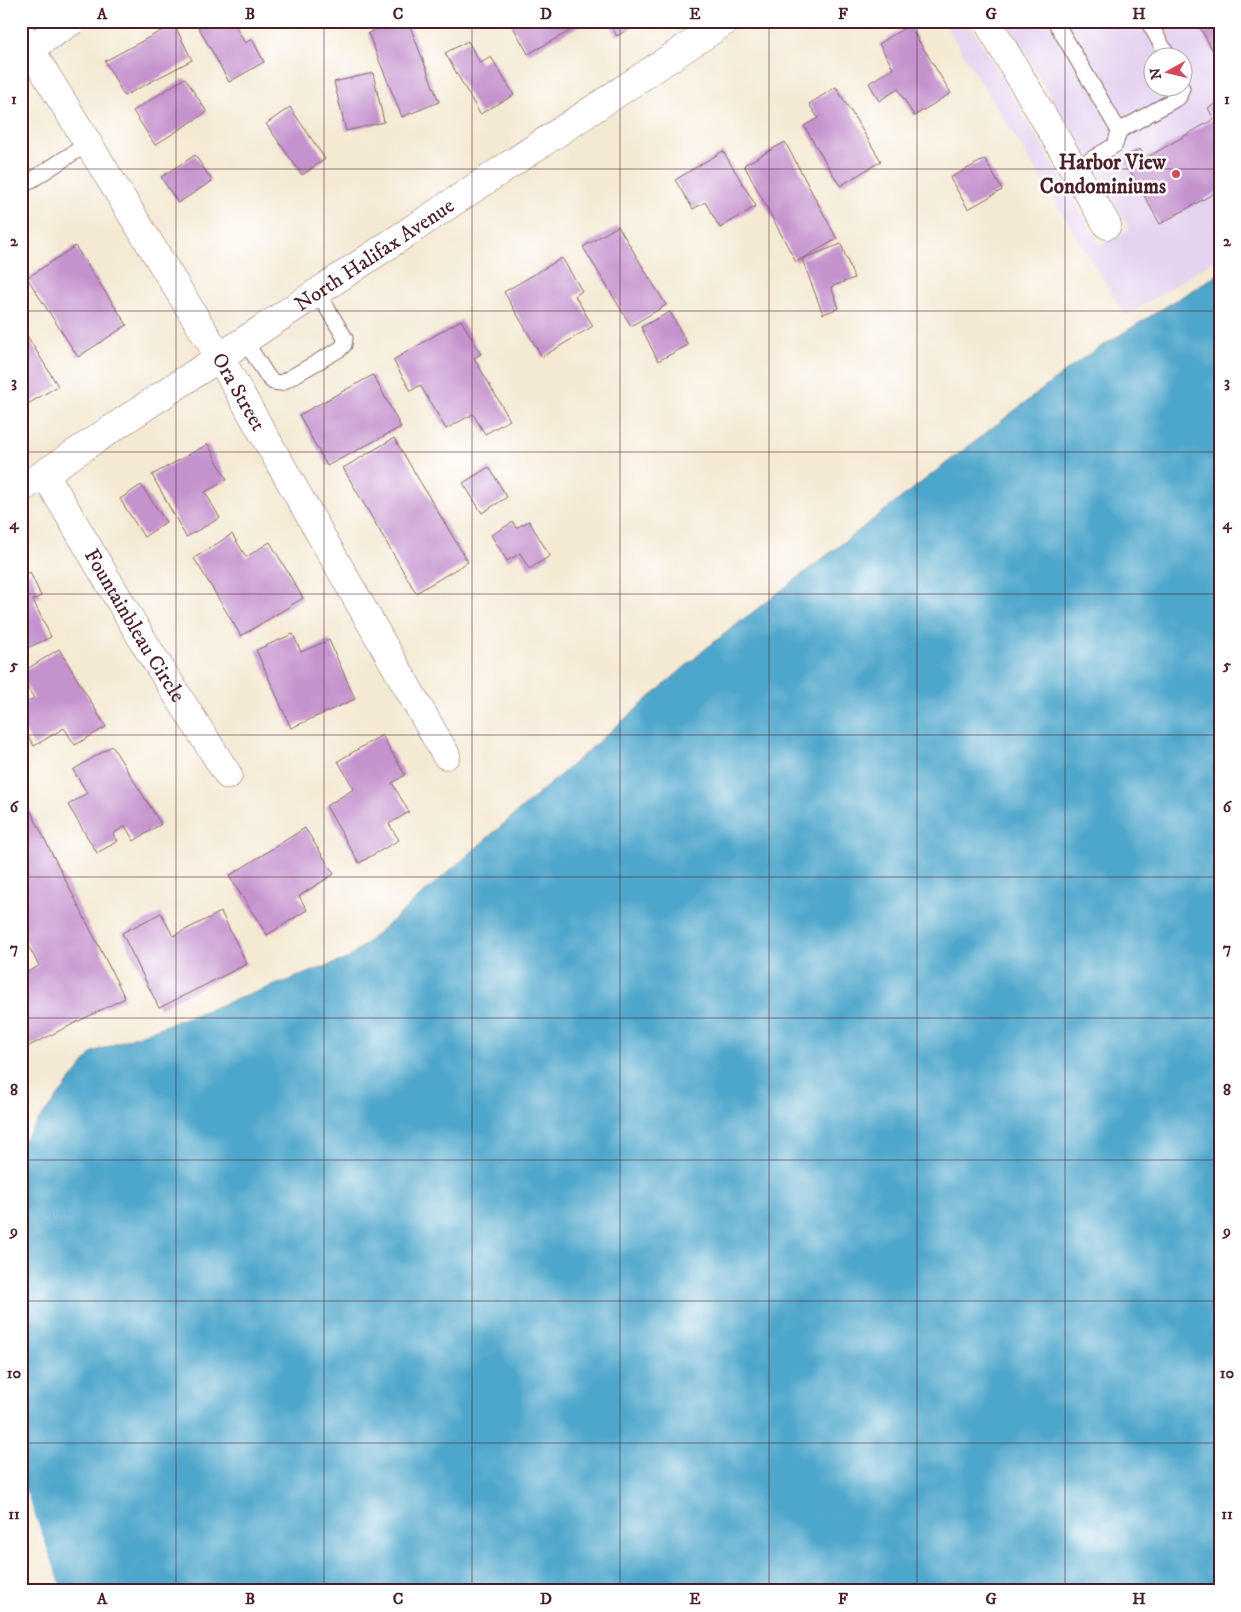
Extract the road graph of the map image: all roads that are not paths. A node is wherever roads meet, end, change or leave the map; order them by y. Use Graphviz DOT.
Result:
graph roads {
  1 [pos="72,21"];
  2 [pos="726,21"];
  3 [pos="987,21"];
  4 [pos="1055,21"];
  5 [pos="1148,21"];
  6 [pos="24,46"];
  7 [pos="1163,48"];
  8 [pos="1177,98"];
  9 [pos="1119,131"];
  10 [pos="86,144"];
  11 [pos="1075,169"];
  12 [pos="21,187"];
  13 [pos="1107,225"];
  14 [pos="318,293"];
  15 [pos="245,341"];
  16 [pos="220,358"];
  17 [pos="45,474"];
  18 [pos="21,489"];
  19 [pos="446,755"];
  20 [pos="228,774"];
  1 -- 6 [label="street"];
  2 -- 14 [label="street, North Halifax Avenue"];
  3 -- 11 [label="street"];
  4 -- 9 [label="lane"];
  5 -- 7 [label="lane"];
  6 -- 10 [label="street, Ora Street"];
  8 -- 9 [label="lane"];
  9 -- 11 [label="lane"];
  10 -- 12 [label="lane"];
  10 -- 16 [label="street, Ora Street"];
  11 -- 13 [label="street"];
  14 -- 15 [label="street, North Halifax Avenue"];
  14 -- 15 [label="lane"];
  15 -- 16 [label="street, North Halifax Avenue"];
  16 -- 17 [label="street, North Halifax Avenue"];
  16 -- 19 [label="street, Ora Street"];
  17 -- 18 [label="street, North Halifax Avenue"];
  17 -- 20 [label="street, Fountainbleau Circle"];
}
